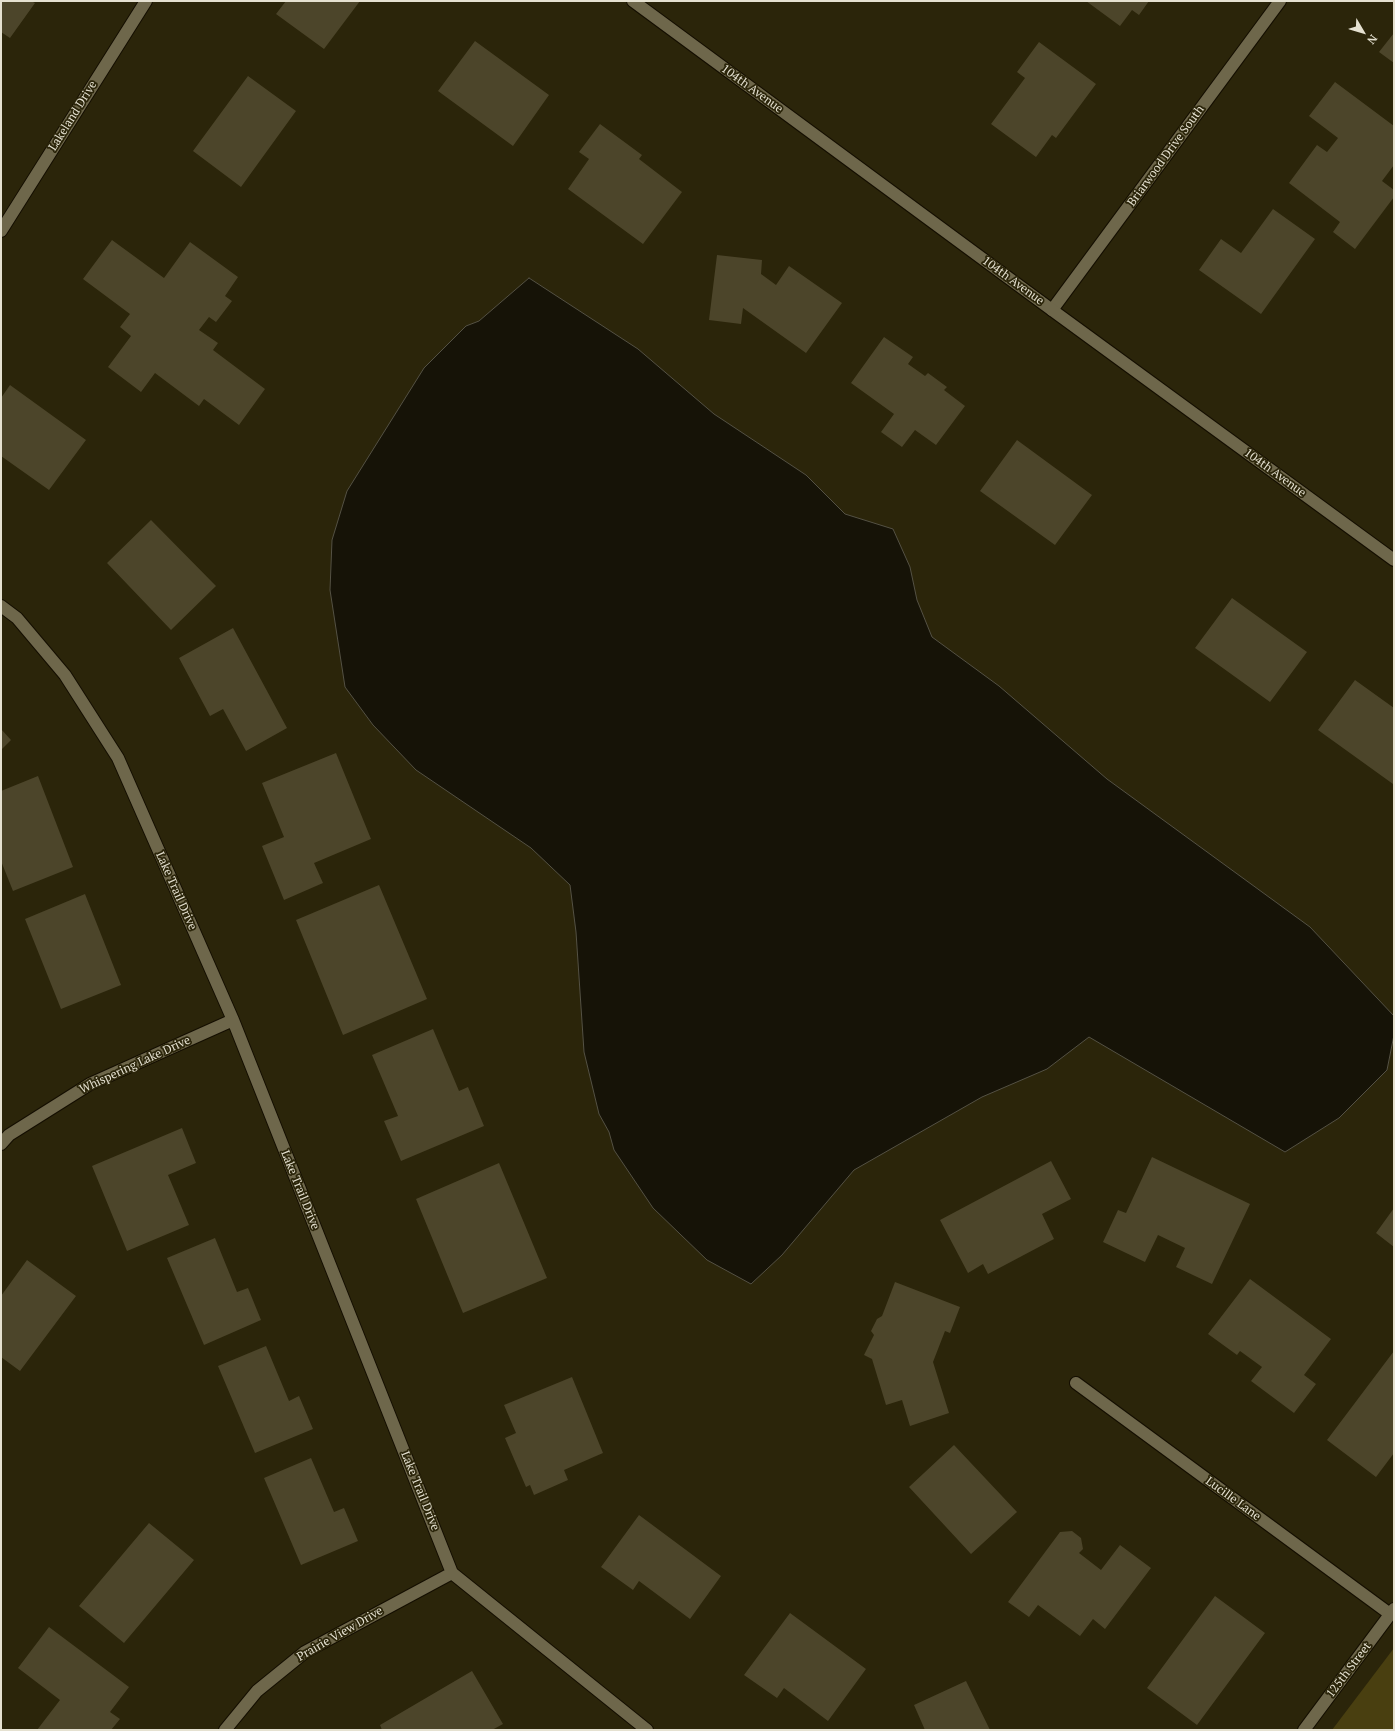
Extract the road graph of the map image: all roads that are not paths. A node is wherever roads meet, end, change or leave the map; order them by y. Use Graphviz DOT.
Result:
graph roads {
  1 [pos="146,1"];
  2 [pos="634,1"];
  3 [pos="1280,1"];
  4 [pos="1,231"];
  5 [pos="1052,310"];
  6 [pos="1394,560"];
  7 [pos="1,606"];
  8 [pos="233,1020"];
  9 [pos="1,1144"];
  10 [pos="1076,1384"];
  11 [pos="452,1573"];
  12 [pos="1392,1612"];
  13 [pos="225,1730"];
  14 [pos="647,1730"];
  15 [pos="1304,1730"];
  1 -- 4 [label="street, Lakeland Drive"];
  2 -- 5 [label="street, 104th Avenue"];
  3 -- 5 [label="street, Briarwood Drive South"];
  5 -- 6 [label="street, 104th Avenue"];
  7 -- 8 [label="street, Lake Trail Drive"];
  8 -- 9 [label="street, Whispering Lake Drive"];
  8 -- 11 [label="street, Lake Trail Drive"];
  10 -- 12 [label="street, Lucille Lane"];
  11 -- 13 [label="street, Prairie View Drive"];
  11 -- 14 [label="street, Lake Trail Drive"];
  12 -- 15 [label="street, 125th Street"];
}
